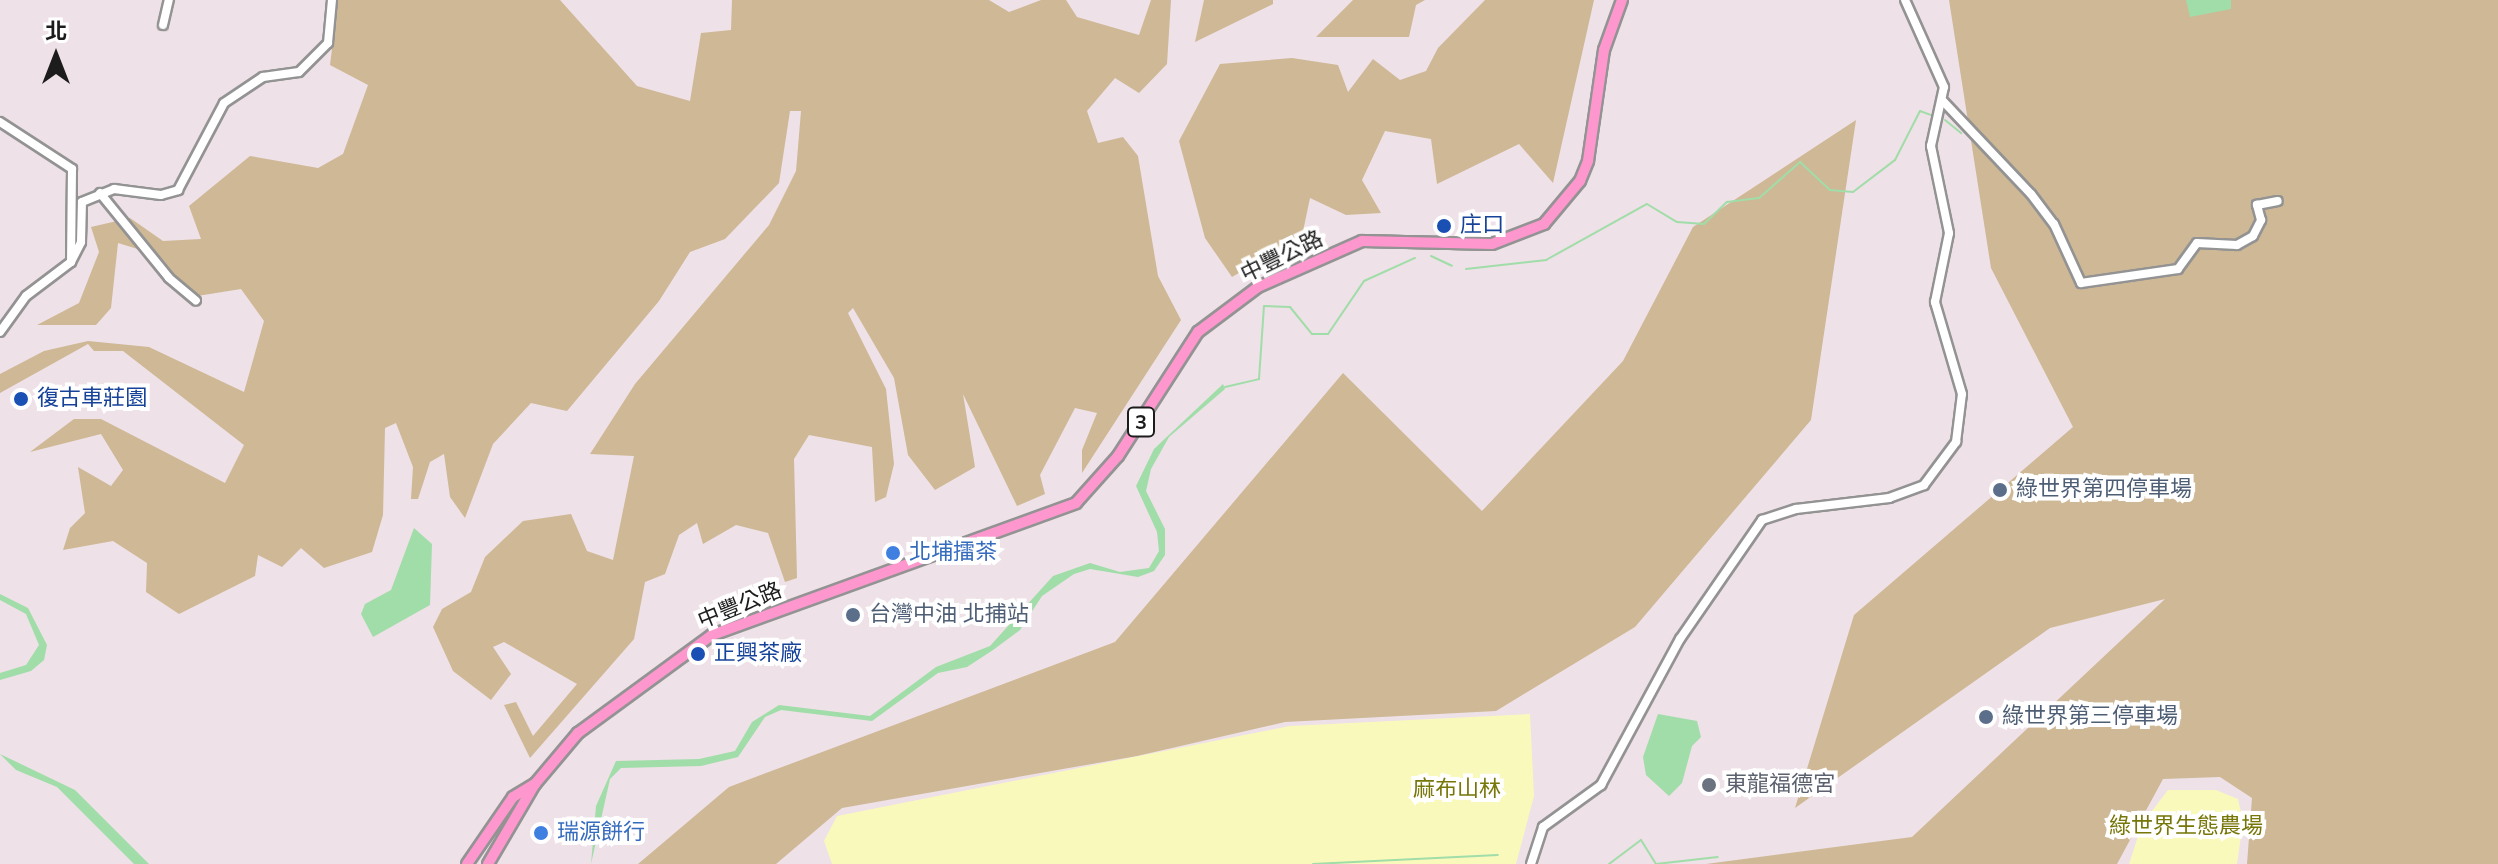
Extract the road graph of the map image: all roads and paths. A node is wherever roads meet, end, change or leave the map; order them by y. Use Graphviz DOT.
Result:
graph roads {
  1 [pos="169,0"];
  2 [pos="332,0"];
  3 [pos="1622,0"];
  4 [pos="1905,0"];
  5 [pos="163,25"];
  6 [pos="1942,100"];
  7 [pos="0,122"];
  8 [pos="100,193"];
  9 [pos="2278,201"];
  10 [pos="71,262"];
  11 [pos="196,301"];
  12 [pos="0,332"];
  13 [pos="855,571"];
  14 [pos="834,578"];
  15 [pos="859,584"];
  16 [pos="837,591"];
  17 [pos="535,784"];
  18 [pos="467,864"];
  19 [pos="488,864"];
  20 [pos="1531,864"];
  1 -- 5 [label="street"];
  2 -- 8 [label="street"];
  3 -- 15 [label="main road, 中豐公路 / 3"];
  4 -- 6 [label="street"];
  6 -- 9 [label="street"];
  6 -- 20 [label="street"];
  7 -- 10 [label="street"];
  8 -- 10 [label="street"];
  8 -- 11 [label="street"];
  10 -- 12 [label="street"];
  13 -- 15 [label="street"];
  14 -- 16 [label="street"];
  15 -- 16 [label="main road, 中豐公路 / 3"];
  16 -- 17 [label="main road, 中豐公路 / 3"];
  17 -- 18 [label="main road, 中豐公路 / 3"];
  17 -- 19 [label="main road, 中豐公路 / 3"];
}
